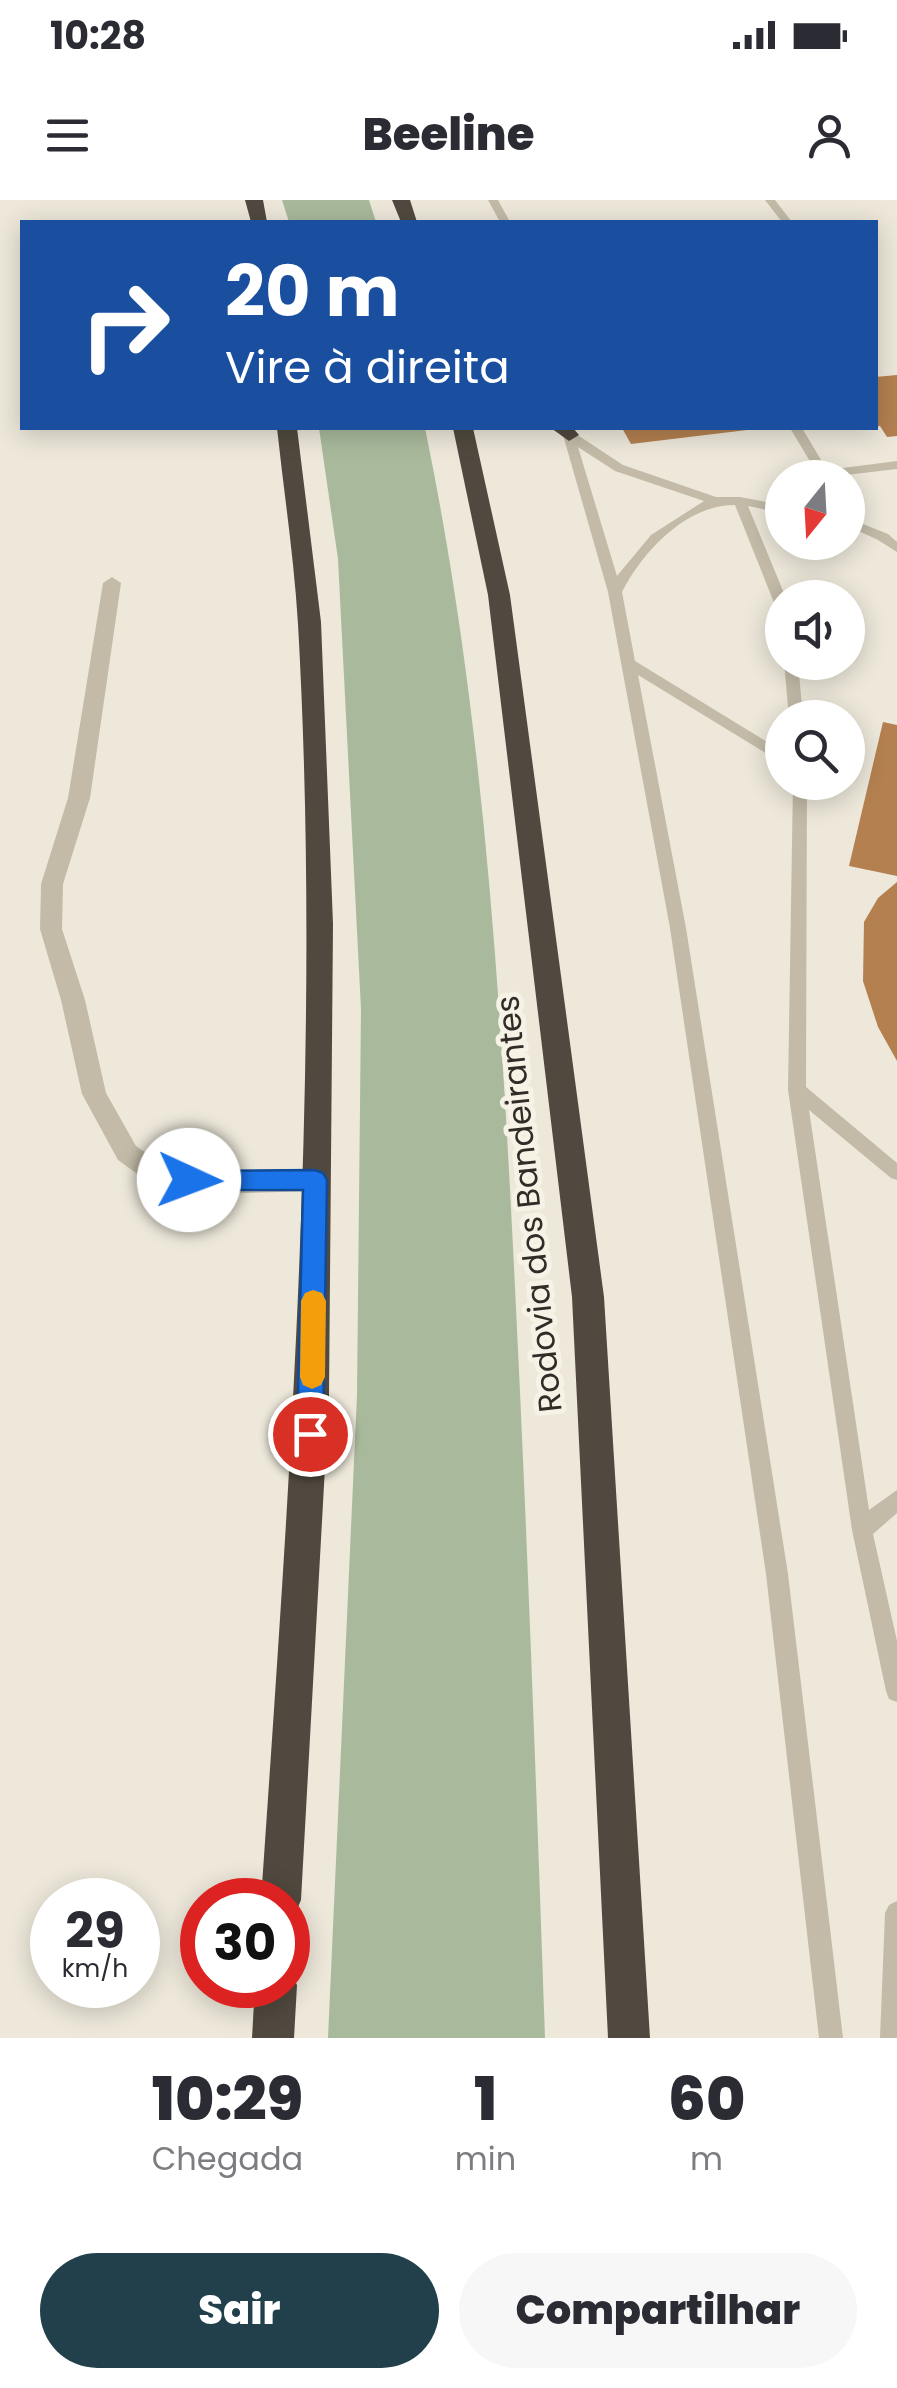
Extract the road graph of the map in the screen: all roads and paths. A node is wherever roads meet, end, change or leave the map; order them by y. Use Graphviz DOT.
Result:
graph roads {
  1 [pos="287,430"];
  2 [pos="463,430"];
  3 [pos="797,430"];
  4 [pos="565,431"];
  5 [pos="816,460"];
  6 [pos="897,465"];
  7 [pos="865,470"];
  8 [pos="740,500"];
  9 [pos="715,502"];
  10 [pos="765,505"];
  11 [pos="865,530"];
  12 [pos="892,542"];
  13 [pos="772,580"];
  14 [pos="112,583"];
  15 [pos="615,592"];
  16 [pos="629,663"];
  17 [pos="765,747"];
  18 [pos="800,800"];
  19 [pos="797,1090"];
  20 [pos="897,1173"];
  21 [pos="315,1180"];
  22 [pos="897,1500"];
  23 [pos="862,1530"];
  24 [pos="897,1692"];
  25 [pos="283,1878"];
  26 [pos="897,1913"];
  27 [pos="275,2008"];
  28 [pos="273,2038"];
  29 [pos="629,2038"];
  30 [pos="830,2038"];
  31 [pos="892,2038"];
  1 -- 21 [label="highway"];
  2 -- 29 [label="highway, Rodovia dos Bandeirantes"];
  3 -- 5 [label="lane"];
  4 -- 9 [label="lane"];
  4 -- 15 [label="lane"];
  6 -- 7 [label="lane"];
  8 -- 9 [label="lane"];
  8 -- 10 [label="lane"];
  8 -- 13 [label="lane"];
  9 -- 15 [label="lane"];
  11 -- 12 [label="lane"];
  14 -- 21 [label="street"];
  15 -- 16 [label="lane"];
  16 -- 17 [label="lane"];
  16 -- 30 [label="lane"];
  18 -- 19 [label="lane"];
  19 -- 20 [label="lane"];
  19 -- 23 [label="lane"];
  21 -- 25 [label="highway"];
  22 -- 23 [label="lane"];
  23 -- 24 [label="lane"];
  26 -- 31 [label="lane"];
  27 -- 28 [label="highway"];
}
